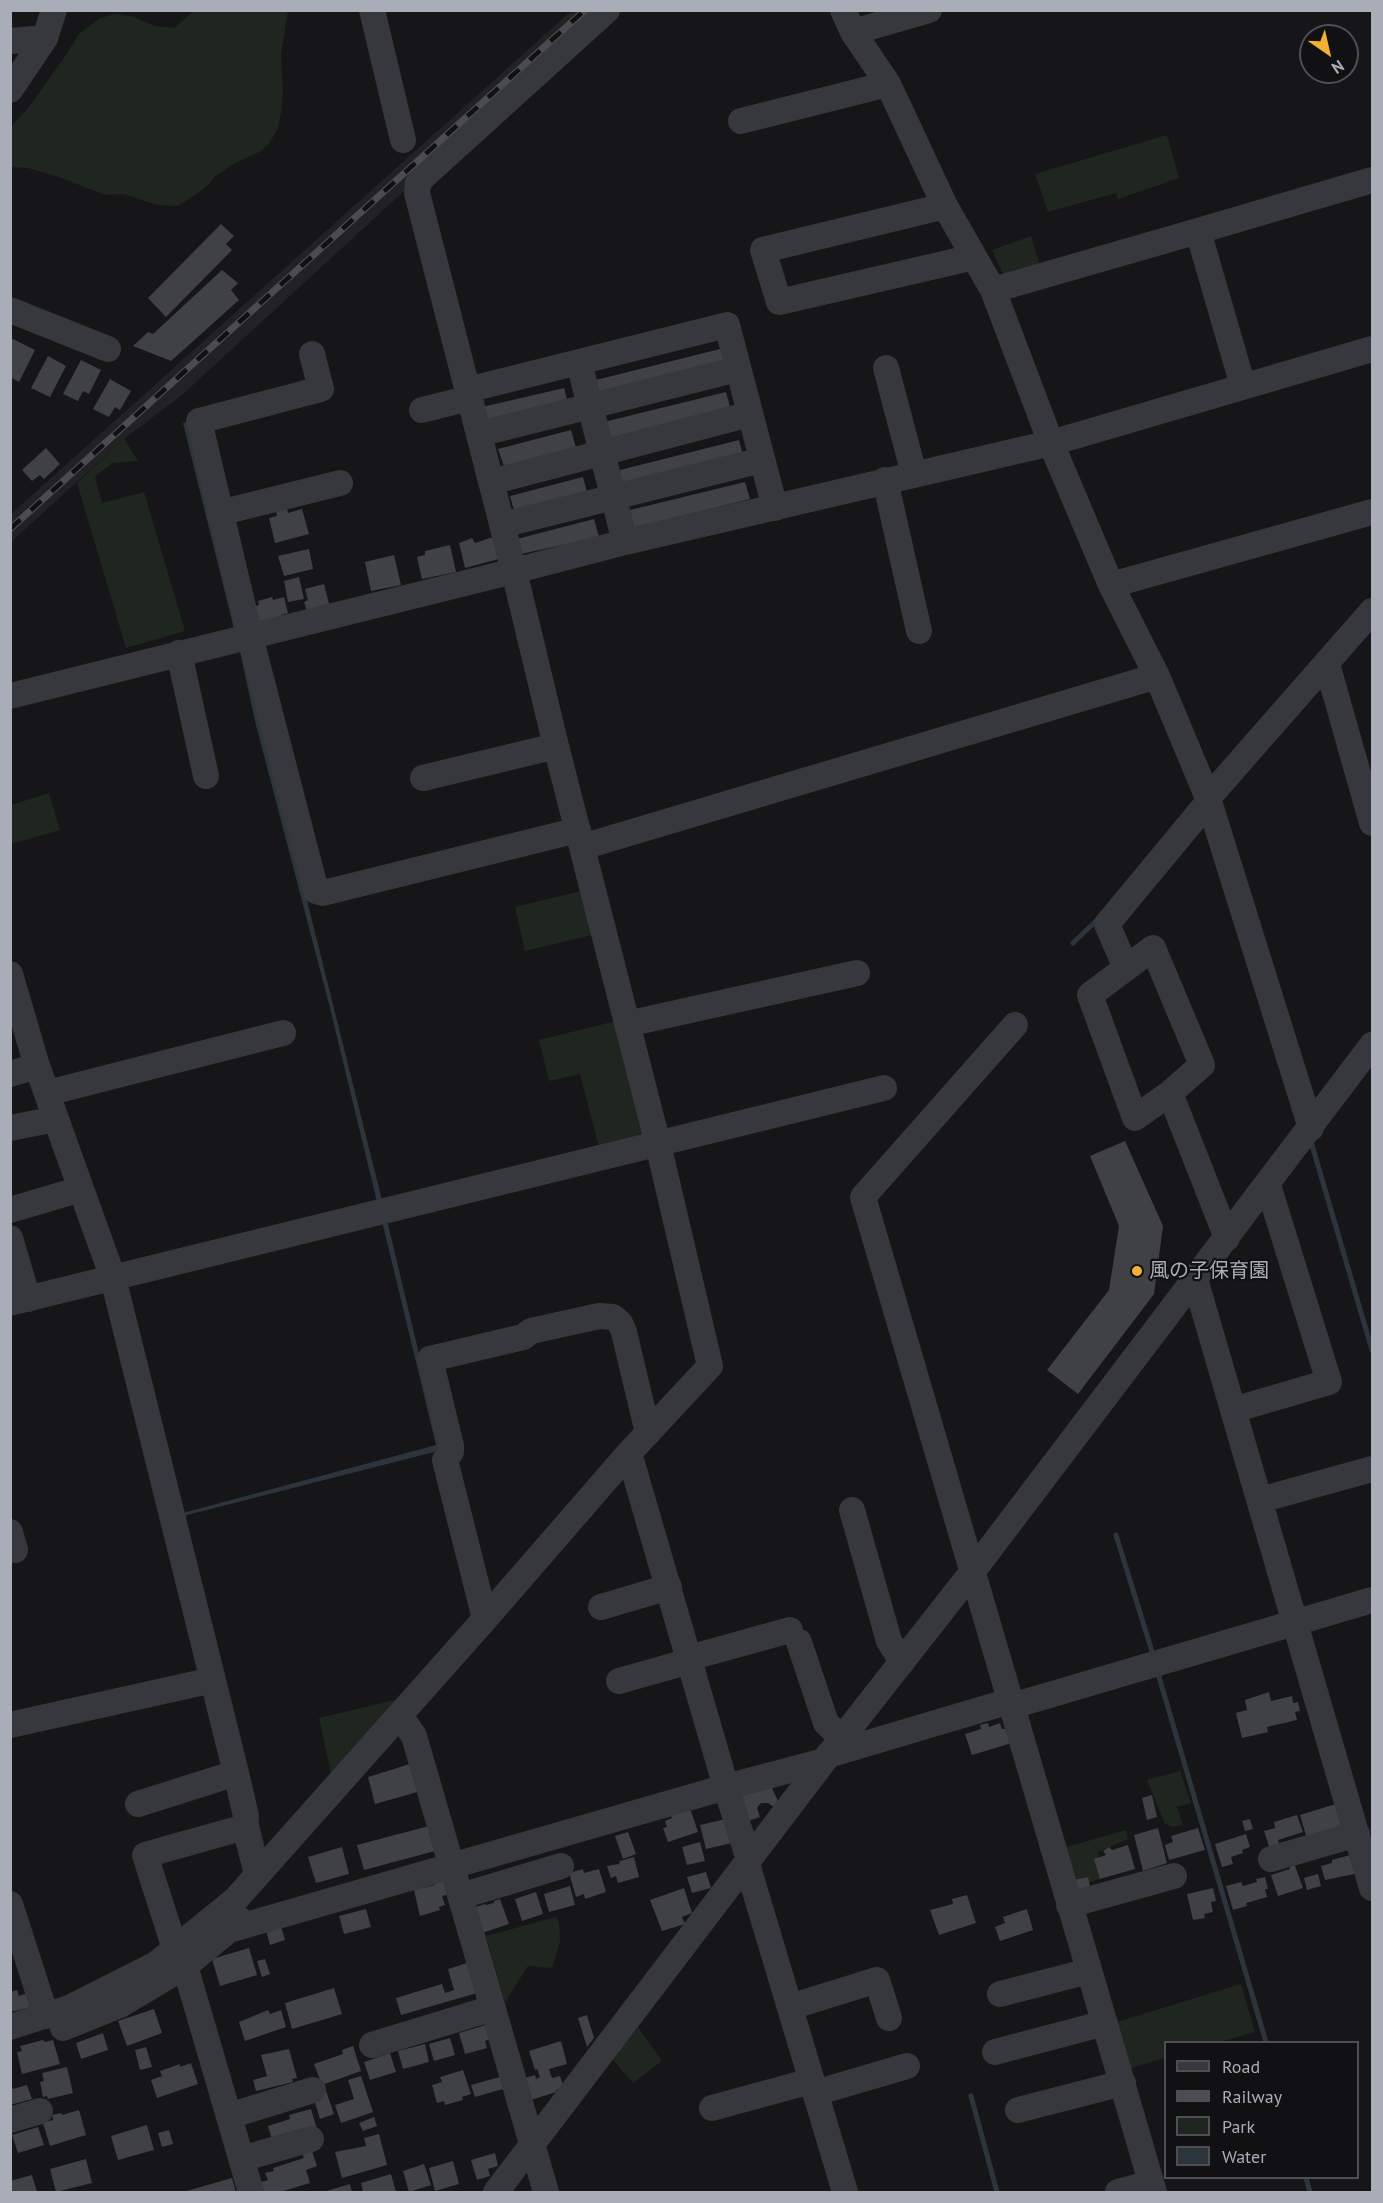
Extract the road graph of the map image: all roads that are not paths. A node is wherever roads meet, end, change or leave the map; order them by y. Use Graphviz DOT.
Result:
graph roads {
  1 [pos="54,10"];
  2 [pos="372,10"];
  3 [pos="607,10"];
  4 [pos="929,10"];
  5 [pos="848,21"];
  6 [pos="45,38"];
  7 [pos="10,41"];
  8 [pos="888,84"];
  9 [pos="10,90"];
  10 [pos="741,121"];
  11 [pos="403,140"];
  12 [pos="1372,180"];
  13 [pos="945,206"];
  14 [pos="1197,231"];
  15 [pos="974,257"];
  16 [pos="993,290"];
  17 [pos="10,310"];
  18 [pos="108,349"];
  19 [pos="1372,349"];
  20 [pos="312,354"];
  21 [pos="579,363"];
  22 [pos="886,368"];
  23 [pos="738,369"];
  24 [pos="1243,386"];
  25 [pos="468,394"];
  26 [pos="590,406"];
  27 [pos="755,408"];
  28 [pos="422,410"];
  29 [pos="479,434"];
  30 [pos="1051,443"];
  31 [pos="602,454"];
  32 [pos="762,460"];
  33 [pos="914,474"];
  34 [pos="885,480"];
  35 [pos="491,482"];
  36 [pos="340,483"];
  37 [pos="613,497"];
  38 [pos="782,506"];
  39 [pos="1372,512"];
  40 [pos="219,513"];
  41 [pos="502,525"];
  42 [pos="625,542"];
  43 [pos="514,571"];
  44 [pos="1111,585"];
  45 [pos="1372,610"];
  46 [pos="919,631"];
  47 [pos="250,636"];
  48 [pos="179,653"];
  49 [pos="1327,664"];
  50 [pos="1157,676"];
  51 [pos="10,696"];
  52 [pos="556,746"];
  53 [pos="206,776"];
  54 [pos="423,778"];
  55 [pos="1208,800"];
  56 [pos="1372,823"];
  57 [pos="580,838"];
  58 [pos="1126,968"];
  59 [pos="857,973"];
  60 [pos="10,974"];
  61 [pos="627,1024"];
  62 [pos="1015,1025"];
  63 [pos="283,1033"];
  64 [pos="1372,1045"];
  65 [pos="37,1066"];
  66 [pos="10,1074"];
  67 [pos="884,1088"];
  68 [pos="47,1093"];
  69 [pos="1170,1093"];
  70 [pos="56,1119"];
  71 [pos="10,1128"];
  72 [pos="1311,1128"];
  73 [pos="658,1144"];
  74 [pos="1268,1185"];
  75 [pos="81,1189"];
  76 [pos="10,1210"];
  77 [pos="10,1238"];
  78 [pos="1227,1238"];
  79 [pos="113,1278"];
  80 [pos="1195,1279"];
  81 [pos="19,1301"];
  82 [pos="1233,1410"];
  83 [pos="648,1432"];
  84 [pos="629,1453"];
  85 [pos="1372,1469"];
  86 [pos="1260,1500"];
  87 [pos="852,1510"];
  88 [pos="973,1571"];
  89 [pos="669,1587"];
  90 [pos="1372,1600"];
  91 [pos="601,1607"];
  92 [pos="485,1619"];
  93 [pos="1296,1623"];
  94 [pos="690,1659"];
  95 [pos="902,1662"];
  96 [pos="213,1680"];
  97 [pos="620,1682"];
  98 [pos="1011,1703"];
  99 [pos="400,1716"];
  100 [pos="10,1725"];
  101 [pos="832,1751"];
  102 [pos="236,1773"];
  103 [pos="726,1787"];
  104 [pos="138,1804"];
  105 [pos="245,1827"];
  106 [pos="1357,1834"];
  107 [pos="1271,1859"];
  108 [pos="748,1862"];
  109 [pos="452,1866"];
  110 [pos="561,1866"];
  111 [pos="257,1874"];
  112 [pos="1174,1876"];
  113 [pos="1372,1888"];
  114 [pos="461,1896"];
  115 [pos="236,1899"];
  116 [pos="10,1904"];
  117 [pos="1069,1905"];
  118 [pos="229,1930"];
  119 [pos="180,1957"];
  120 [pos="1089,1971"];
  121 [pos="1000,1994"];
  122 [pos="789,2007"];
  123 [pos="493,2008"];
  124 [pos="46,2016"];
  125 [pos="889,2018"];
  126 [pos="1105,2023"];
  127 [pos="10,2026"];
  128 [pos="10,2044"];
  129 [pos="372,2045"];
  130 [pos="995,2052"];
  131 [pos="907,2066"];
  132 [pos="1123,2083"];
  133 [pos="813,2087"];
  134 [pos="313,2090"];
  135 [pos="712,2108"];
  136 [pos="1018,2110"];
  137 [pos="40,2111"];
  138 [pos="229,2116"];
  139 [pos="10,2120"];
  140 [pos="310,2139"];
  141 [pos="532,2145"];
  142 [pos="241,2159"];
  143 [pos="1153,2188"];
  144 [pos="251,2193"];
  145 [pos="496,2193"];
  146 [pos="546,2193"];
  147 [pos="845,2193"];
  148 [pos="1118,2193"];
  1 -- 6 [label="street"];
  2 -- 11 [label="street"];
  3 -- 25 [label="street"];
  4 -- 5 [label="street"];
  5 -- 8 [label="street"];
  6 -- 7 [label="street"];
  6 -- 9 [label="street"];
  8 -- 10 [label="street"];
  8 -- 13 [label="street"];
  12 -- 14 [label="street"];
  13 -- 15 [label="street"];
  13 -- 15 [label="street"];
  14 -- 16 [label="street"];
  14 -- 24 [label="street"];
  15 -- 16 [label="street"];
  16 -- 30 [label="street"];
  17 -- 18 [label="street"];
  19 -- 24 [label="street"];
  20 -- 40 [label="street"];
  21 -- 23 [label="street"];
  21 -- 25 [label="street"];
  21 -- 26 [label="street"];
  22 -- 33 [label="street"];
  23 -- 26 [label="street"];
  23 -- 27 [label="street"];
  24 -- 30 [label="street"];
  25 -- 28 [label="street"];
  25 -- 29 [label="street"];
  26 -- 29 [label="street"];
  26 -- 31 [label="street"];
  27 -- 31 [label="street"];
  27 -- 32 [label="street"];
  27 -- 38 [label="street"];
  29 -- 35 [label="street"];
  30 -- 33 [label="street"];
  30 -- 44 [label="street"];
  31 -- 35 [label="street"];
  31 -- 37 [label="street"];
  32 -- 37 [label="street"];
  32 -- 38 [label="street"];
  33 -- 34 [label="street"];
  34 -- 38 [label="street"];
  34 -- 46 [label="street"];
  35 -- 41 [label="street"];
  36 -- 40 [label="street"];
  37 -- 41 [label="street"];
  37 -- 42 [label="street"];
  38 -- 42 [label="street"];
  39 -- 44 [label="street"];
  40 -- 47 [label="street"];
  41 -- 43 [label="street"];
  42 -- 43 [label="street"];
  43 -- 47 [label="street"];
  43 -- 52 [label="street"];
  44 -- 50 [label="street"];
  45 -- 49 [label="street"];
  47 -- 48 [label="street"];
  47 -- 57 [label="street"];
  48 -- 51 [label="street"];
  48 -- 53 [label="street"];
  49 -- 55 [label="street"];
  49 -- 56 [label="street"];
  50 -- 55 [label="street"];
  50 -- 57 [label="street"];
  52 -- 54 [label="street"];
  52 -- 57 [label="street"];
  55 -- 58 [label="street"];
  55 -- 72 [label="street"];
  57 -- 61 [label="street"];
  58 -- 69 [label="street"];
  58 -- 69 [label="street"];
  59 -- 61 [label="street"];
  60 -- 65 [label="street"];
  61 -- 73 [label="street"];
  62 -- 88 [label="street"];
  63 -- 68 [label="street"];
  64 -- 72 [label="street"];
  65 -- 66 [label="street"];
  65 -- 68 [label="street"];
  67 -- 73 [label="street"];
  68 -- 70 [label="street"];
  69 -- 78 [label="street"];
  70 -- 71 [label="street"];
  70 -- 75 [label="street"];
  72 -- 74 [label="street"];
  73 -- 79 [label="street"];
  73 -- 83 [label="street"];
  74 -- 78 [label="street"];
  74 -- 82 [label="street"];
  75 -- 76 [label="street"];
  75 -- 79 [label="street"];
  77 -- 81 [label="street"];
  78 -- 80 [label="street"];
  79 -- 81 [label="street"];
  79 -- 96 [label="street"];
  80 -- 82 [label="street"];
  80 -- 88 [label="street"];
  82 -- 86 [label="street"];
  83 -- 84 [label="street"];
  83 -- 92 [label="street"];
  84 -- 89 [label="street"];
  84 -- 92 [label="street"];
  85 -- 86 [label="street"];
  86 -- 93 [label="street"];
  87 -- 95 [label="street"];
  88 -- 95 [label="street"];
  88 -- 98 [label="street"];
  89 -- 91 [label="street"];
  89 -- 94 [label="street"];
  90 -- 93 [label="street"];
  92 -- 99 [label="street"];
  93 -- 98 [label="street"];
  93 -- 106 [label="street"];
  94 -- 97 [label="street"];
  94 -- 101 [label="street"];
  94 -- 103 [label="street"];
  95 -- 101 [label="street"];
  96 -- 100 [label="street"];
  96 -- 102 [label="street"];
  98 -- 101 [label="street"];
  98 -- 117 [label="street"];
  99 -- 109 [label="street"];
  99 -- 111 [label="street"];
  101 -- 103 [label="street"];
  101 -- 108 [label="street"];
  102 -- 104 [label="street"];
  102 -- 105 [label="street"];
  103 -- 108 [label="street"];
  103 -- 109 [label="street"];
  105 -- 111 [label="street"];
  105 -- 119 [label="street"];
  106 -- 107 [label="street"];
  106 -- 113 [label="street"];
  108 -- 122 [label="street"];
  108 -- 141 [label="street"];
  109 -- 114 [label="street"];
  109 -- 118 [label="street"];
  110 -- 114 [label="street"];
  111 -- 115 [label="street"];
  112 -- 117 [label="street"];
  114 -- 123 [label="street"];
  115 -- 118 [label="street"];
  115 -- 119 [label="street"];
  116 -- 124 [label="street"];
  117 -- 120 [label="street"];
  118 -- 119 [label="street"];
  119 -- 124 [label="street"];
  119 -- 128 [label="street"];
  119 -- 138 [label="street"];
  120 -- 121 [label="street"];
  120 -- 126 [label="street"];
  122 -- 125 [label="street"];
  122 -- 133 [label="street"];
  123 -- 129 [label="street"];
  123 -- 141 [label="street"];
  124 -- 127 [label="street"];
  126 -- 130 [label="street"];
  126 -- 132 [label="street"];
  131 -- 133 [label="street"];
  132 -- 136 [label="street"];
  132 -- 143 [label="street"];
  133 -- 135 [label="street"];
  133 -- 147 [label="street"];
  134 -- 138 [label="street"];
  137 -- 139 [label="street"];
  138 -- 142 [label="street"];
  140 -- 142 [label="street"];
  141 -- 145 [label="street"];
  141 -- 146 [label="street"];
  142 -- 144 [label="street"];
  143 -- 148 [label="street"];
}
